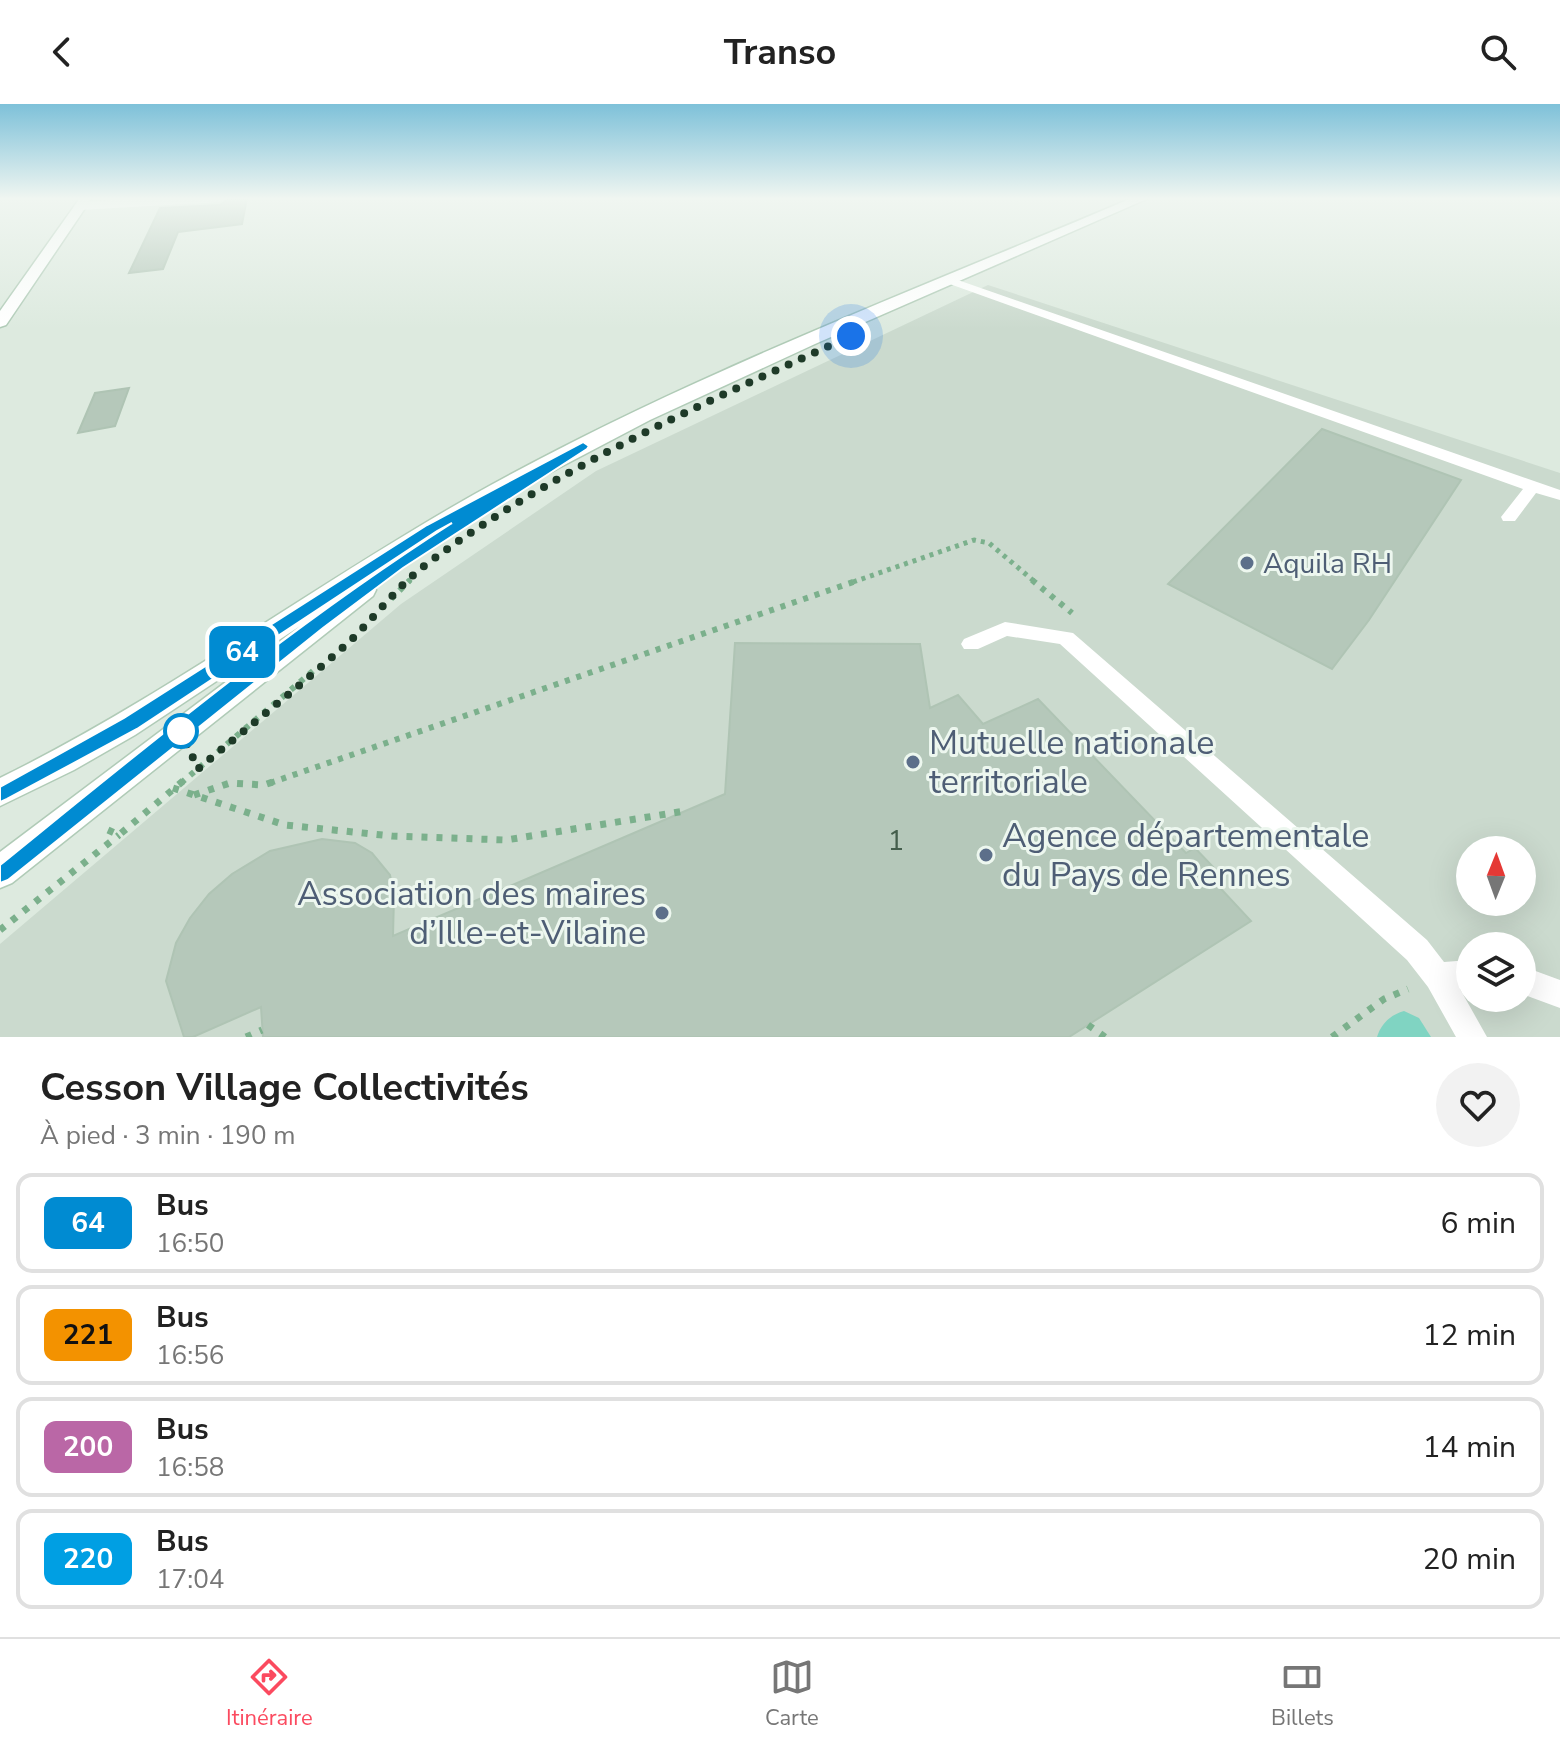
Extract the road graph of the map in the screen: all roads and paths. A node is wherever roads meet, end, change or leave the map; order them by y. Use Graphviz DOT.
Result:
graph roads {
  1 [pos="56,242"];
  2 [pos="1042,242"];
  3 [pos="951,281"];
  4 [pos="0,322"];
  5 [pos="583,446"];
  6 [pos="1533,487"];
  7 [pos="1560,495"];
  8 [pos="1509,517"];
  9 [pos="422,568"];
  10 [pos="381,609"];
  11 [pos="1066,638"];
  12 [pos="971,644"];
  13 [pos="321,664"];
  14 [pos="0,793"];
  15 [pos="194,795"];
  16 [pos="685,811"];
  17 [pos="115,818"];
  18 [pos="104,827"];
  19 [pos="119,835"];
  20 [pos="0,872"];
  21 [pos="0,930"];
  22 [pos="1456,975"];
  23 [pos="1438,977"];
  24 [pos="1536,985"];
  25 [pos="1560,994"];
  26 [pos="1088,1025"];
  27 [pos="262,1030"];
  28 [pos="246,1037"];
  29 [pos="1105,1037"];
  30 [pos="1332,1037"];
  31 [pos="1472,1037"];
  1 -- 4 [label="main road"];
  2 -- 3 [label="main road"];
  3 -- 5 [label="main road"];
  3 -- 6 [label="lane"];
  5 -- 14 [label="main road"];
  5 -- 20 [label="main road"];
  6 -- 7 [label="lane"];
  6 -- 8 [label="lane"];
  9 -- 10 [label="path"];
  11 -- 12 [label="lane"];
  11 -- 15 [label="path"];
  11 -- 23 [label="lane"];
  13 -- 15 [label="path"];
  15 -- 16 [label="path"];
  17 -- 18 [label="path"];
  19 -- 21 [label="path"];
  22 -- 23 [label="lane"];
  23 -- 30 [label="path"];
  23 -- 31 [label="lane"];
  24 -- 25 [label="lane"];
  26 -- 29 [label="path"];
  27 -- 28 [label="path"];
}
